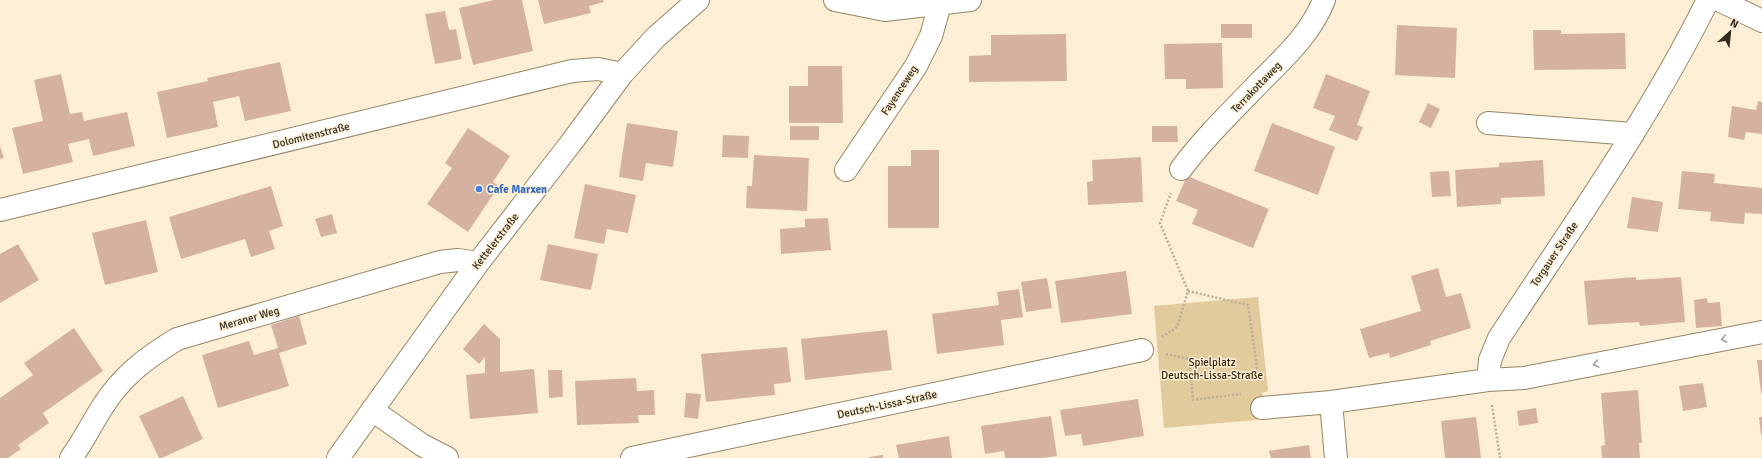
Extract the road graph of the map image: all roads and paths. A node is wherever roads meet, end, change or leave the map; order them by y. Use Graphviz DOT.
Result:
graph roads {
  1 [pos="698,0"];
  2 [pos="835,0"];
  3 [pos="970,0"];
  4 [pos="1324,0"];
  5 [pos="1708,0"];
  6 [pos="1719,0"];
  7 [pos="940,4"];
  8 [pos="1762,21"];
  9 [pos="622,74"];
  10 [pos="1488,123"];
  11 [pos="1634,134"];
  12 [pos="1181,169"];
  13 [pos="846,170"];
  14 [pos="0,210"];
  15 [pos="478,263"];
  16 [pos="1188,291"];
  17 [pos="1762,332"];
  18 [pos="1142,350"];
  19 [pos="1189,359"];
  20 [pos="1488,380"];
  21 [pos="1331,402"];
  22 [pos="1262,408"];
  23 [pos="372,410"];
  24 [pos="1494,416"];
  25 [pos="71,458"];
  26 [pos="338,458"];
  27 [pos="448,458"];
  28 [pos="632,458"];
  29 [pos="1336,458"];
  30 [pos="1500,458"];
  1 -- 9 [label="street, Kettelerstraße"];
  2 -- 7 [label="street"];
  3 -- 7 [label="street"];
  4 -- 12 [label="street, Terrakottaweg"];
  5 -- 11 [label="street, Torgauer Straße"];
  6 -- 8 [label="street"];
  7 -- 13 [label="street, Fayenceweg"];
  9 -- 14 [label="street, Dolomitenstraße"];
  9 -- 15 [label="street, Kettelerstraße"];
  10 -- 11 [label="street"];
  11 -- 20 [label="street, Torgauer Straße"];
  12 -- 16 [label="path"];
  15 -- 23 [label="street, Kettelerstraße"];
  15 -- 25 [label="street, Meraner Weg"];
  16 -- 18 [label="path"];
  16 -- 22 [label="path"];
  17 -- 20 [label="street, one-way"];
  18 -- 28 [label="street, Deutsch-Lissa-Straße"];
  19 -- 22 [label="path"];
  20 -- 21 [label="street"];
  21 -- 22 [label="street"];
  21 -- 29 [label="street"];
  23 -- 26 [label="street, Kettelerstraße"];
  23 -- 27 [label="street"];
  24 -- 30 [label="path"];
}
